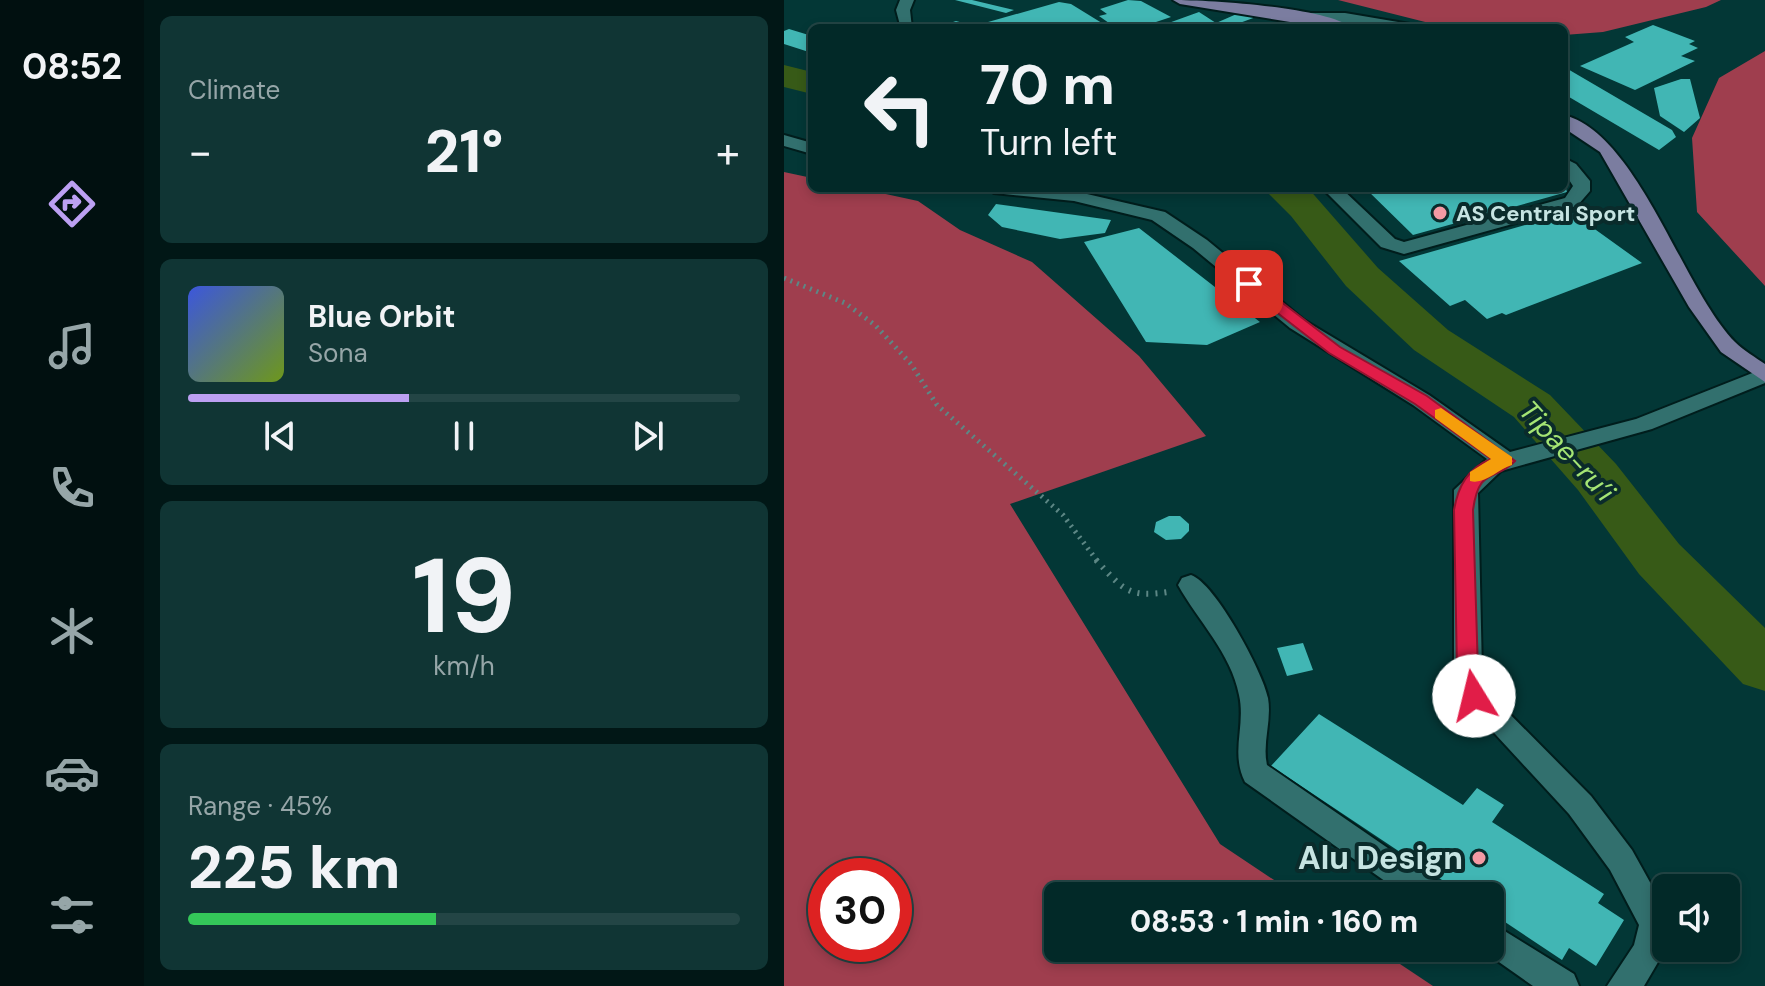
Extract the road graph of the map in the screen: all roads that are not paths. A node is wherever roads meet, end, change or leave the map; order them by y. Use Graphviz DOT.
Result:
graph roads {
  1 [pos="907,0"];
  2 [pos="1180,0"];
  3 [pos="1288,0"];
  4 [pos="1300,20"];
  5 [pos="907,24"];
  6 [pos="1322,24"];
  7 [pos="1386,24"];
  8 [pos="1568,123"];
  9 [pos="784,140"];
  10 [pos="808,148"];
  11 [pos="1568,166"];
  12 [pos="1034,192"];
  13 [pos="1335,192"];
  14 [pos="1765,375"];
  15 [pos="1506,461"];
  16 [pos="1191,585"];
  17 [pos="1412,882"];
  18 [pos="1504,947"];
  19 [pos="1562,986"];
  20 [pos="1624,986"];
  1 -- 5 [label="street"];
  2 -- 4 [label="main road"];
  3 -- 4 [label="street"];
  4 -- 6 [label="main road"];
  4 -- 7 [label="street"];
  8 -- 14 [label="main road"];
  9 -- 10 [label="street"];
  11 -- 13 [label="street"];
  12 -- 15 [label="street"];
  14 -- 15 [label="street"];
  15 -- 20 [label="street"];
  16 -- 17 [label="street"];
  18 -- 19 [label="street"];
}
